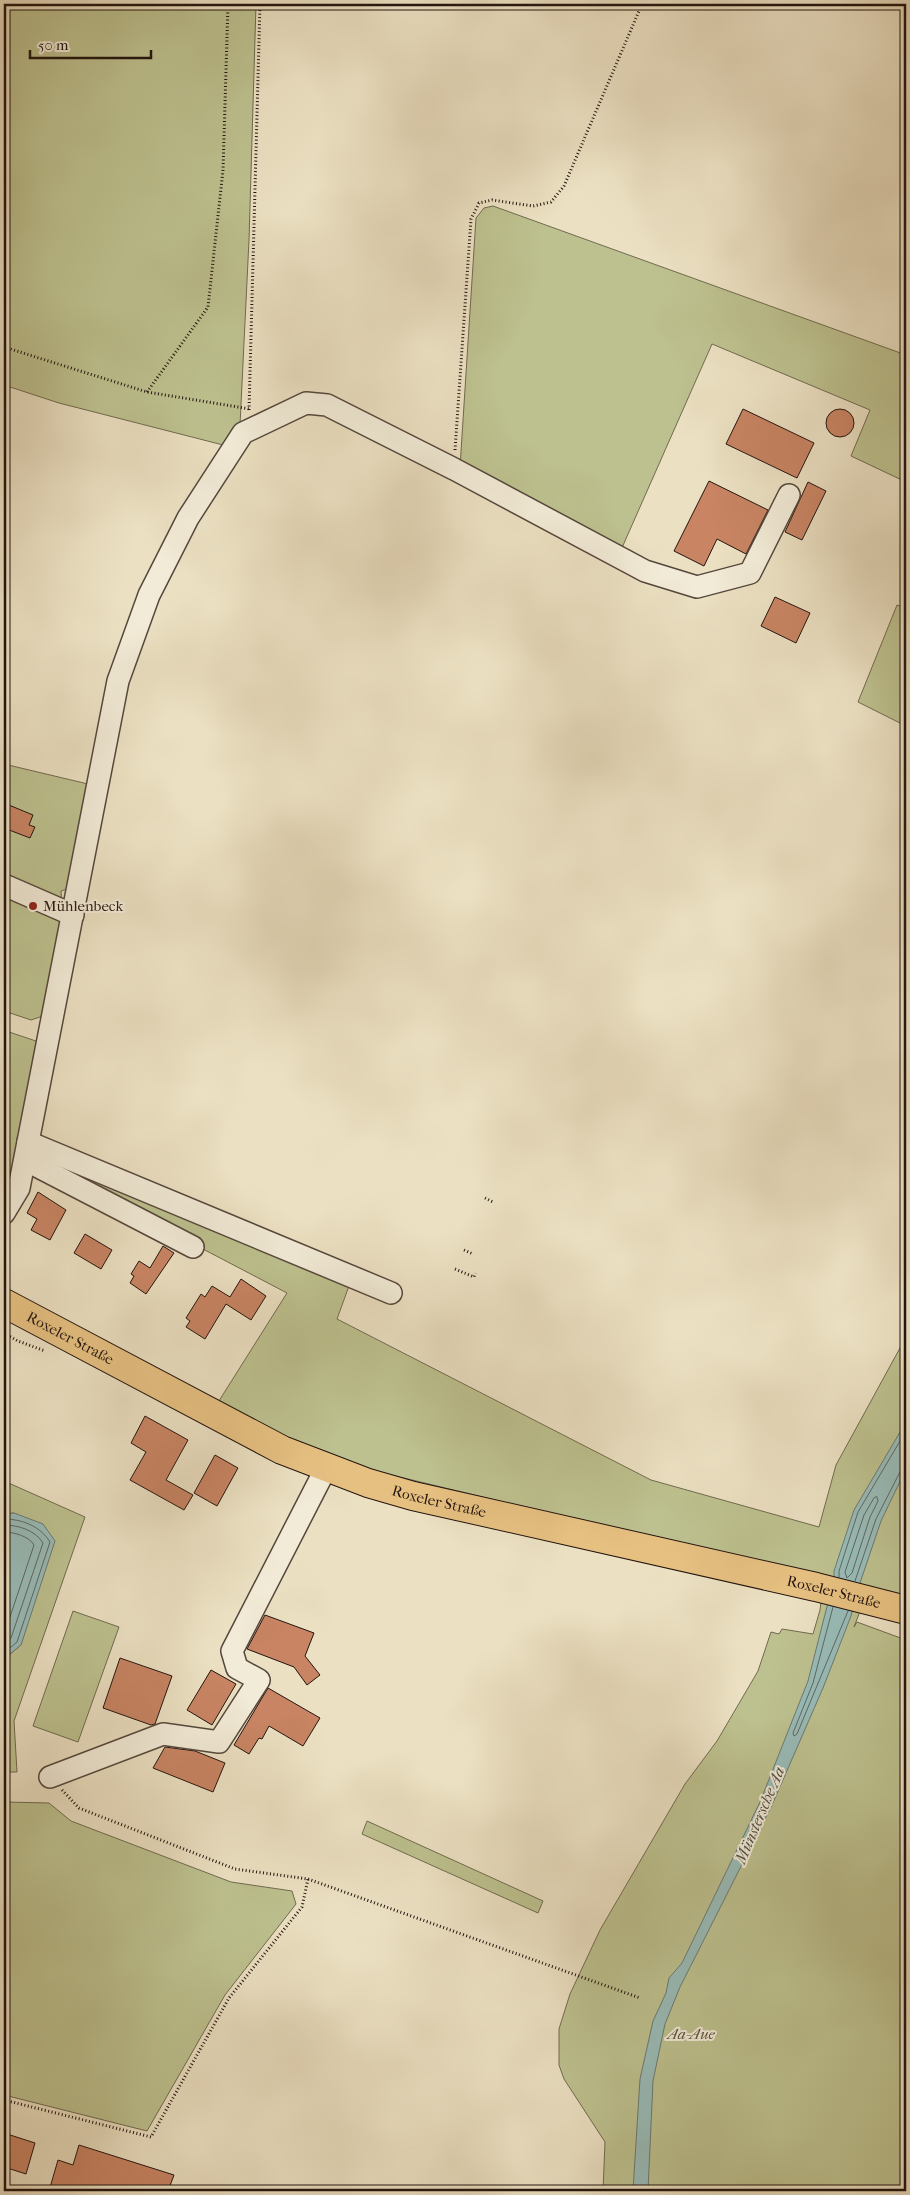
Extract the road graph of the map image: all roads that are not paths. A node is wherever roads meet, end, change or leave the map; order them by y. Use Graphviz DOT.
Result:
graph roads {
  1 [pos="789,495"];
  2 [pos="4,885"];
  3 [pos="73,915"];
  4 [pos="26,1151"];
  5 [pos="4,1213"];
  6 [pos="193,1247"];
  7 [pos="391,1293"];
  8 [pos="4,1303"];
  9 [pos="326,1468"];
  10 [pos="906,1610"];
  11 [pos="50,1777"];
  1 -- 3 [label="lane"];
  2 -- 3 [label="lane"];
  3 -- 4 [label="lane"];
  4 -- 5 [label="lane"];
  4 -- 6 [label="lane"];
  4 -- 7 [label="lane"];
  8 -- 9 [label="main road, Roxeler Straße"];
  9 -- 10 [label="main road, Roxeler Straße"];
  9 -- 11 [label="lane"];
}
